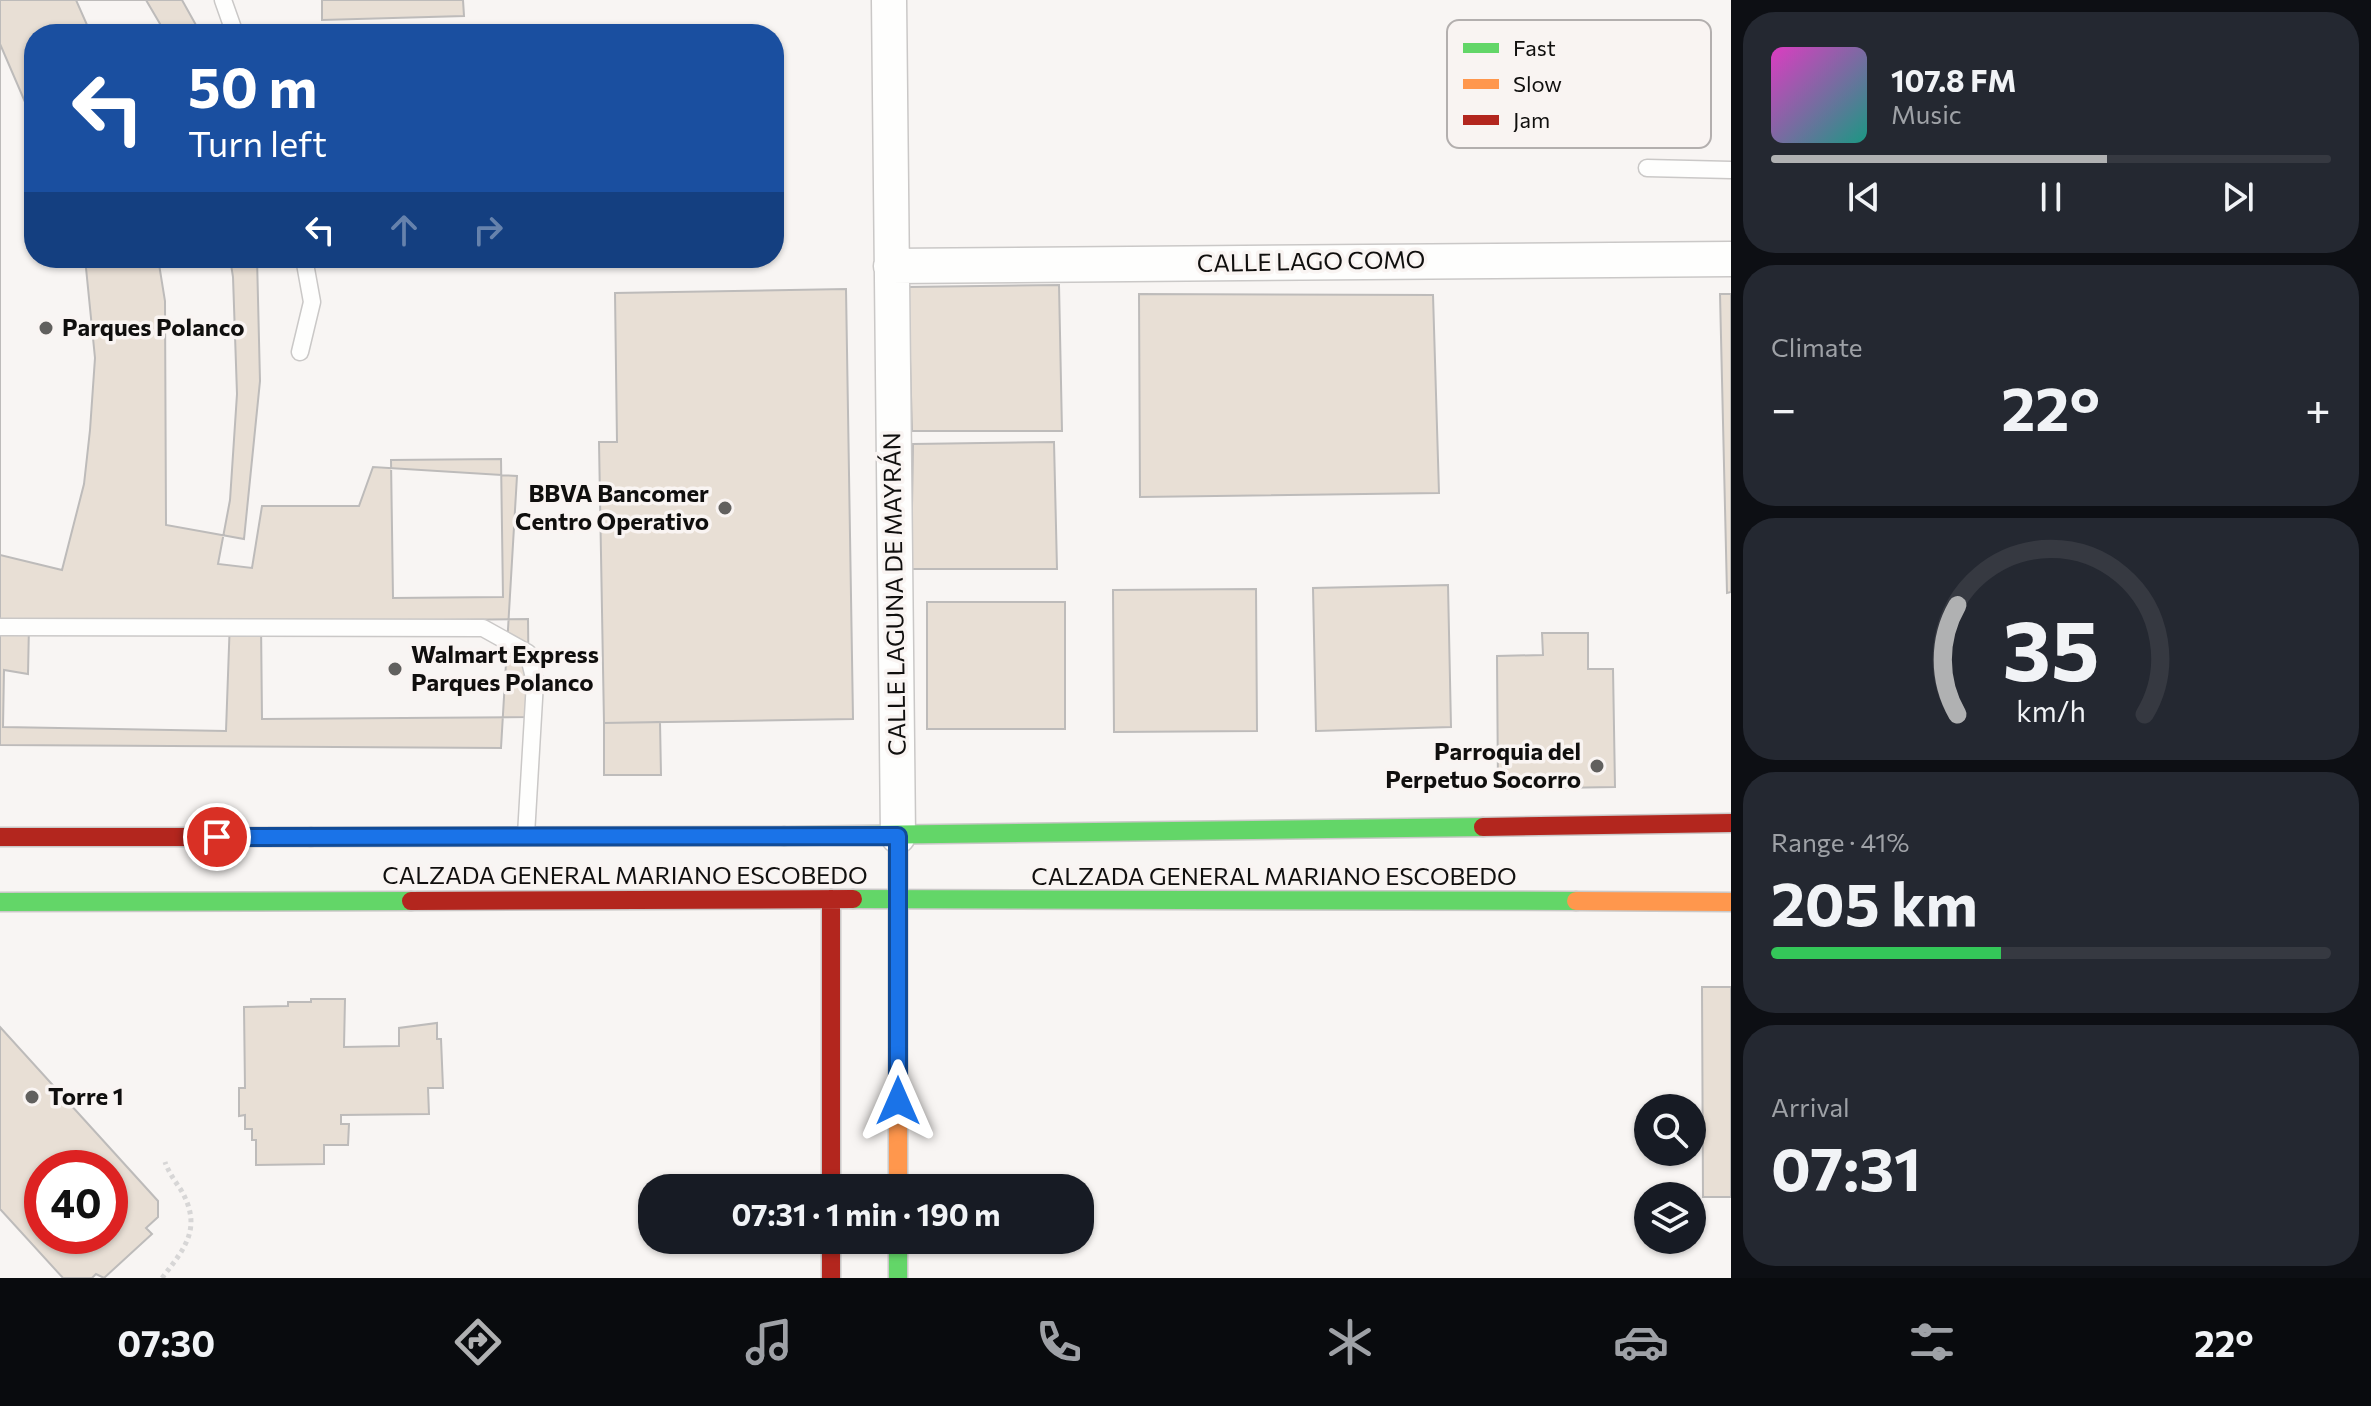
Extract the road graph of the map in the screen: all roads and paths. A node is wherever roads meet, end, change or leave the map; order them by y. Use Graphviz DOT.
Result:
graph roads {
  1 [pos="223,0"];
  2 [pos="889,0"];
  3 [pos="231,24"];
  4 [pos="1647,168"];
  5 [pos="1731,170"];
  6 [pos="1731,259"];
  7 [pos="891,266"];
  8 [pos="306,268"];
  9 [pos="300,352"];
  10 [pos="0,627"];
  11 [pos="1731,823"];
  12 [pos="898,836"];
  13 [pos="0,837"];
  14 [pos="526,837"];
  15 [pos="831,899"];
  16 [pos="898,899"];
  17 [pos="0,902"];
  18 [pos="1731,902"];
  19 [pos="165,1162"];
  20 [pos="831,1174"];
  21 [pos="898,1174"];
  22 [pos="831,1254"];
  23 [pos="898,1254"];
  24 [pos="162,1278"];
  25 [pos="831,1278"];
  26 [pos="898,1278"];
  1 -- 3 [label="lane"];
  2 -- 7 [label="street, CALLE LAGUNA DE MAYRÁN"];
  4 -- 5 [label="lane"];
  6 -- 7 [label="street, CALLE LAGO COMO"];
  7 -- 12 [label="street, CALLE LAGUNA DE MAYRÁN"];
  8 -- 9 [label="lane"];
  10 -- 14 [label="lane"];
  11 -- 12 [label="main road, CALZADA GENERAL MARIANO ESCOBEDO"];
  12 -- 14 [label="main road, CALZADA GENERAL MARIANO ESCOBEDO"];
  12 -- 16 [label="main road, CALLE LAGUNA DE MAYRÁN"];
  13 -- 14 [label="main road, CALZADA GENERAL MARIANO ESCOBEDO"];
  15 -- 16 [label="main road, CALZADA GENERAL MARIANO ESCOBEDO"];
  15 -- 17 [label="main road, CALZADA GENERAL MARIANO ESCOBEDO"];
  15 -- 20 [label="main road"];
  16 -- 18 [label="main road, CALZADA GENERAL MARIANO ESCOBEDO"];
  16 -- 21 [label="main road, CALLE LAGUNA DE MAYRÁN"];
  19 -- 24 [label="path"];
  22 -- 25 [label="main road"];
  23 -- 26 [label="main road"];
}
